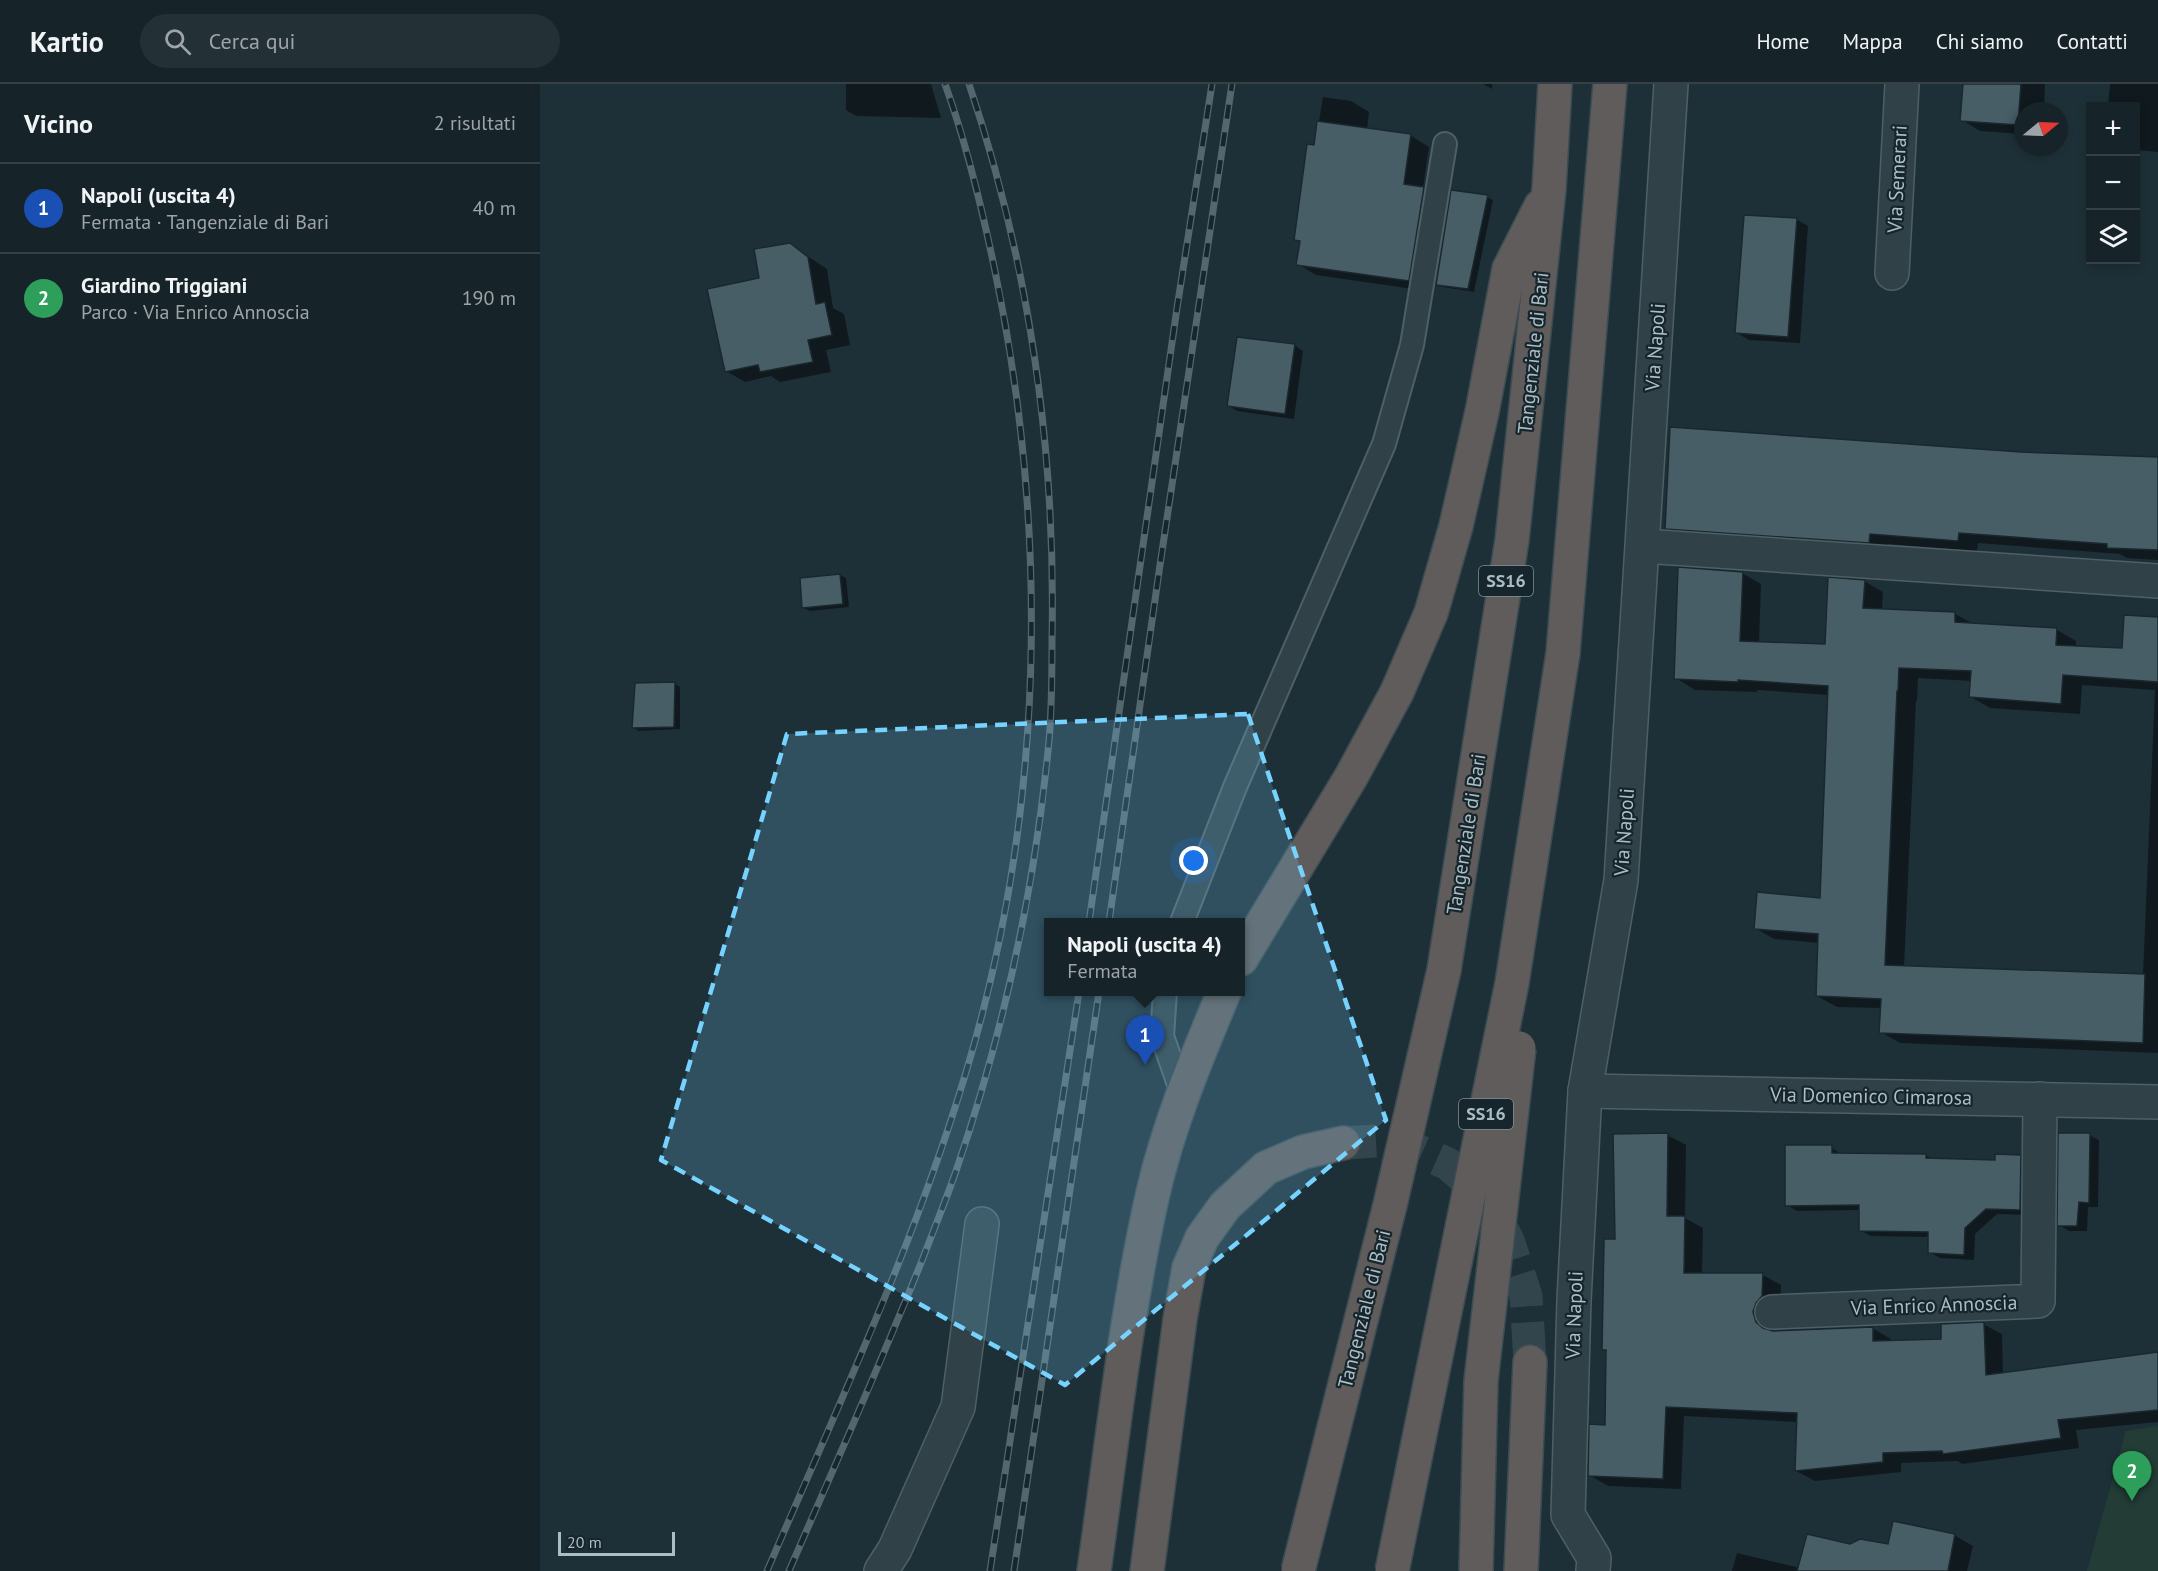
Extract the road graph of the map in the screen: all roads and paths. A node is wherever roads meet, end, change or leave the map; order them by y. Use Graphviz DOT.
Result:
graph roads {
  1 [pos="1555,84"];
  2 [pos="1610,84"];
  3 [pos="1671,84"];
  4 [pos="1902,84"];
  5 [pos="1445,144"];
  6 [pos="1550,189"];
  7 [pos="1892,273"];
  8 [pos="1643,546"];
  9 [pos="2158,581"];
  10 [pos="1563,653"];
  11 [pos="1184,918"];
  12 [pos="1245,952"];
  13 [pos="1165,996"];
  14 [pos="1222,996"];
  15 [pos="1585,1091"];
  16 [pos="1182,1093"];
  17 [pos="2040,1099"];
  18 [pos="2158,1102"];
  19 [pos="1344,1143"];
  20 [pos="982,1224"];
  21 [pos="1772,1312"];
  22 [pos="1530,1362"];
  23 [pos="881,1571"];
  24 [pos="1094,1571"];
  25 [pos="1147,1571"];
  26 [pos="1298,1571"];
  27 [pos="1392,1571"];
  28 [pos="1476,1571"];
  29 [pos="1521,1571"];
  30 [pos="1593,1571"];
  1 -- 6 [label="highway, Tangenziale di Bari / SS16"];
  2 -- 10 [label="highway, SS16"];
  3 -- 8 [label="street, Via Napoli"];
  4 -- 7 [label="street, Via Semerari"];
  5 -- 11 [label="lane"];
  6 -- 12 [label="highway"];
  6 -- 26 [label="highway, Tangenziale di Bari / SS16, bridge"];
  8 -- 9 [label="street"];
  8 -- 15 [label="street, Via Napoli"];
  10 -- 27 [label="highway, SS16, bridge"];
  10 -- 28 [label="highway, bridge"];
  13 -- 16 [label="lane"];
  14 -- 16 [label="highway"];
  15 -- 17 [label="street, Via Domenico Cimarosa"];
  15 -- 30 [label="street, Via Napoli"];
  16 -- 24 [label="highway"];
  17 -- 18 [label="street, Via Domenico Cimarosa"];
  17 -- 21 [label="street, Via Enrico Annoscia"];
  19 -- 25 [label="highway"];
  20 -- 23 [label="street"];
  22 -- 29 [label="highway"];
}
